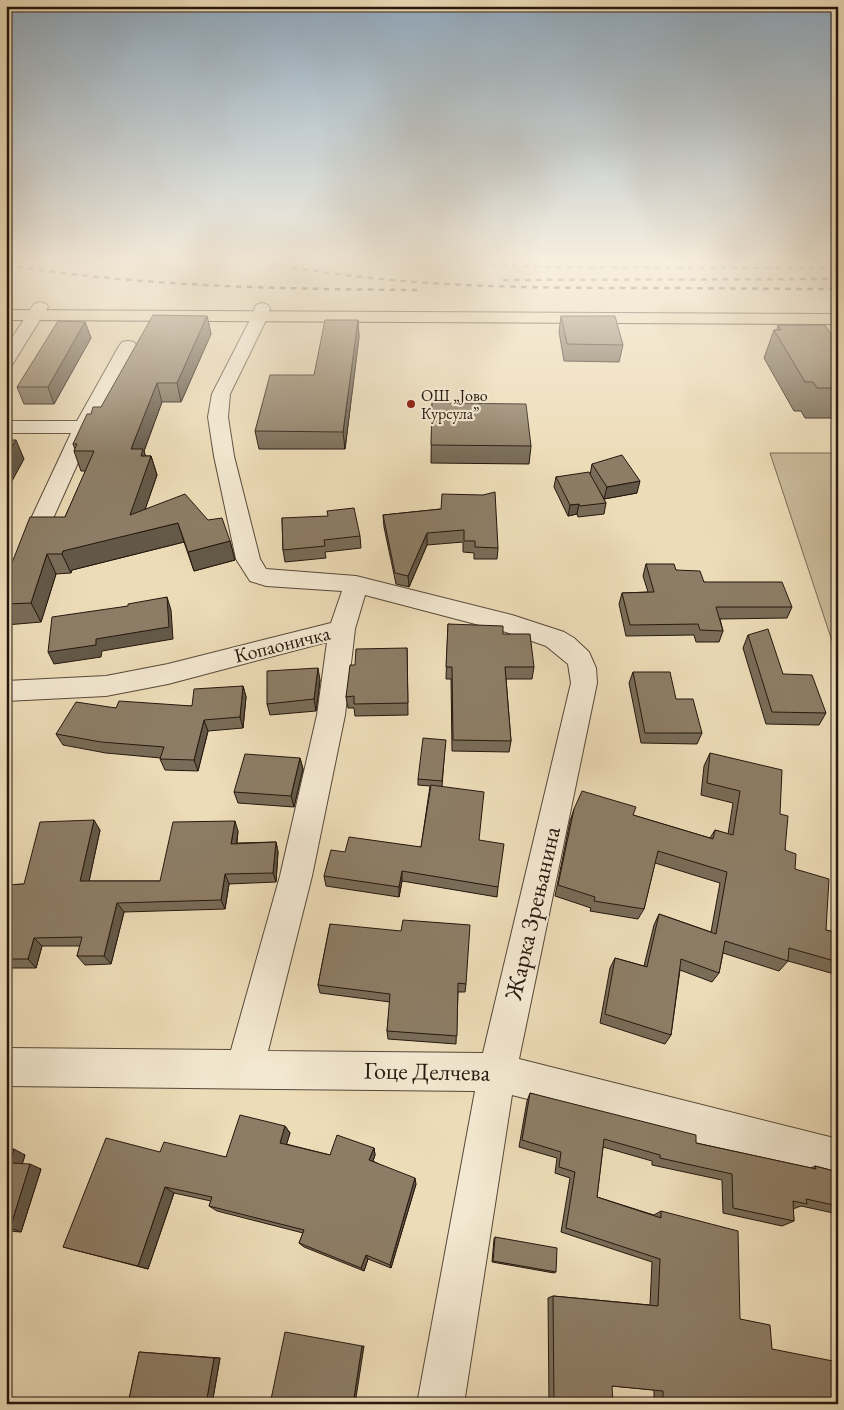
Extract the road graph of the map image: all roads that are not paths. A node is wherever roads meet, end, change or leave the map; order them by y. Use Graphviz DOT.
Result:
graph roads {
  1 [pos="29,325"];
  2 [pos="255,325"];
  3 [pos="128,346"];
  4 [pos="6,361"];
  5 [pos="6,427"];
  6 [pos="84,427"];
  7 [pos="40,523"];
  8 [pos="356,584"];
  9 [pos="342,629"];
  10 [pos="6,691"];
  11 [pos="6,1067"];
  12 [pos="245,1068"];
  13 [pos="497,1072"];
  14 [pos="838,1159"];
  15 [pos="440,1404"];
  1 -- 4 [label="street"];
  2 -- 8 [label="street"];
  3 -- 6 [label="street"];
  5 -- 6 [label="street"];
  6 -- 7 [label="street"];
  8 -- 9 [label="street, Копаоничка"];
  8 -- 13 [label="street, Жарка Зрењанина"];
  9 -- 10 [label="street, Копаоничка"];
  9 -- 12 [label="street"];
  11 -- 12 [label="street, Гоце Делчева"];
  12 -- 13 [label="street, Гоце Делчева"];
  13 -- 14 [label="street, Гоце Делчева"];
  13 -- 15 [label="street, Жарка Зрењанина"];
}
